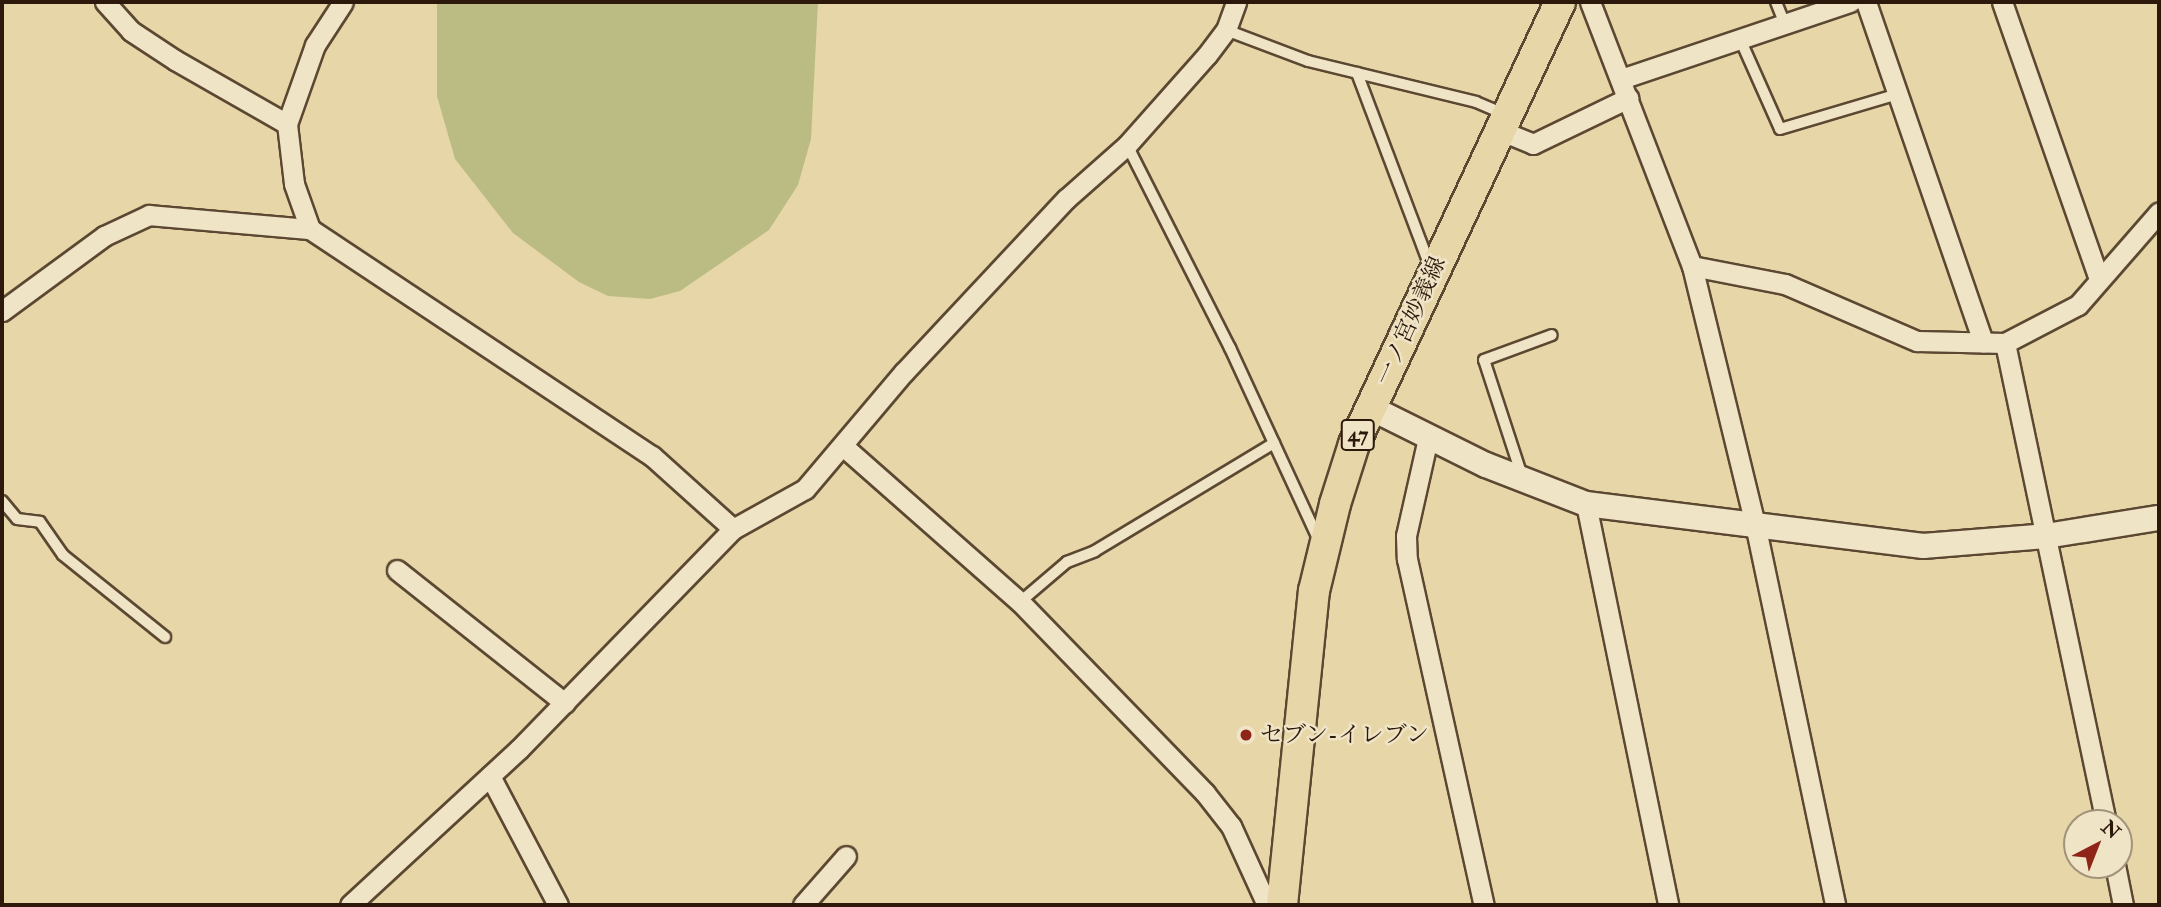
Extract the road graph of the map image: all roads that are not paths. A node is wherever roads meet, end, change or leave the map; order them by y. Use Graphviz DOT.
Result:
graph roads {
  1 [pos="105,2"];
  2 [pos="343,2"];
  3 [pos="1236,2"];
  4 [pos="1560,2"];
  5 [pos="1590,2"];
  6 [pos="1776,2"];
  7 [pos="1850,2"];
  8 [pos="1866,2"];
  9 [pos="2002,2"];
  10 [pos="1785,24"];
  11 [pos="1226,30"];
  12 [pos="1740,39"];
  13 [pos="1357,73"];
  14 [pos="1625,88"];
  15 [pos="1898,94"];
  16 [pos="1503,122"];
  17 [pos="287,124"];
  18 [pos="1126,145"];
  19 [pos="2159,212"];
  20 [pos="310,229"];
  21 [pos="1692,266"];
  22 [pos="1432,272"];
  23 [pos="2099,279"];
  24 [pos="2,311"];
  25 [pos="1552,335"];
  26 [pos="1983,342"];
  27 [pos="2005,343"];
  28 [pos="1371,408"];
  29 [pos="1428,438"];
  30 [pos="1274,443"];
  31 [pos="843,446"];
  32 [pos="1523,478"];
  33 [pos="2,501"];
  34 [pos="1586,504"];
  35 [pos="2159,518"];
  36 [pos="1755,524"];
  37 [pos="733,528"];
  38 [pos="2046,536"];
  39 [pos="1323,551"];
  40 [pos="397,570"];
  41 [pos="1020,602"];
  42 [pos="164,637"];
  43 [pos="565,704"];
  44 [pos="490,776"];
  45 [pos="2103,809"];
  46 [pos="846,856"];
  47 [pos="2118,879"];
  48 [pos="350,905"];
  49 [pos="558,905"];
  50 [pos="803,905"];
  51 [pos="1267,905"];
  52 [pos="1282,905"];
  53 [pos="1484,905"];
  54 [pos="1668,905"];
  55 [pos="1835,905"];
  56 [pos="2123,905"];
  1 -- 17 [label="street"];
  2 -- 17 [label="street"];
  3 -- 11 [label="street"];
  4 -- 16 [label="main road, 一ノ宮妙義線 / 47"];
  5 -- 14 [label="street"];
  6 -- 10 [label="lane"];
  7 -- 10 [label="street"];
  8 -- 15 [label="street"];
  9 -- 23 [label="street"];
  10 -- 12 [label="street"];
  11 -- 13 [label="lane"];
  11 -- 18 [label="street"];
  12 -- 14 [label="street"];
  12 -- 15 [label="lane"];
  13 -- 16 [label="lane"];
  13 -- 22 [label="lane"];
  14 -- 16 [label="street"];
  14 -- 21 [label="street"];
  15 -- 26 [label="street"];
  16 -- 22 [label="main road, 一ノ宮妙義線 / 47"];
  17 -- 20 [label="street"];
  18 -- 30 [label="lane"];
  18 -- 31 [label="street"];
  19 -- 23 [label="street"];
  20 -- 24 [label="street"];
  20 -- 37 [label="street"];
  21 -- 26 [label="street"];
  21 -- 36 [label="street"];
  22 -- 28 [label="main road, 一ノ宮妙義線 / 47"];
  23 -- 27 [label="street"];
  25 -- 32 [label="lane"];
  26 -- 27 [label="street"];
  27 -- 38 [label="street"];
  28 -- 29 [label="street"];
  28 -- 39 [label="main road, 一ノ宮妙義線 / 47"];
  29 -- 32 [label="street"];
  29 -- 53 [label="street"];
  30 -- 39 [label="lane"];
  30 -- 41 [label="lane"];
  31 -- 37 [label="street"];
  31 -- 41 [label="street"];
  32 -- 34 [label="street"];
  33 -- 42 [label="lane"];
  34 -- 36 [label="street"];
  34 -- 54 [label="street"];
  35 -- 38 [label="street"];
  36 -- 38 [label="street"];
  36 -- 55 [label="street"];
  37 -- 43 [label="street"];
  38 -- 45 [label="street"];
  39 -- 52 [label="main road, 一ノ宮妙義線 / 47"];
  40 -- 43 [label="street"];
  41 -- 51 [label="street"];
  43 -- 44 [label="street"];
  44 -- 48 [label="street"];
  44 -- 49 [label="street"];
  46 -- 50 [label="street"];
  47 -- 56 [label="street"];
}
